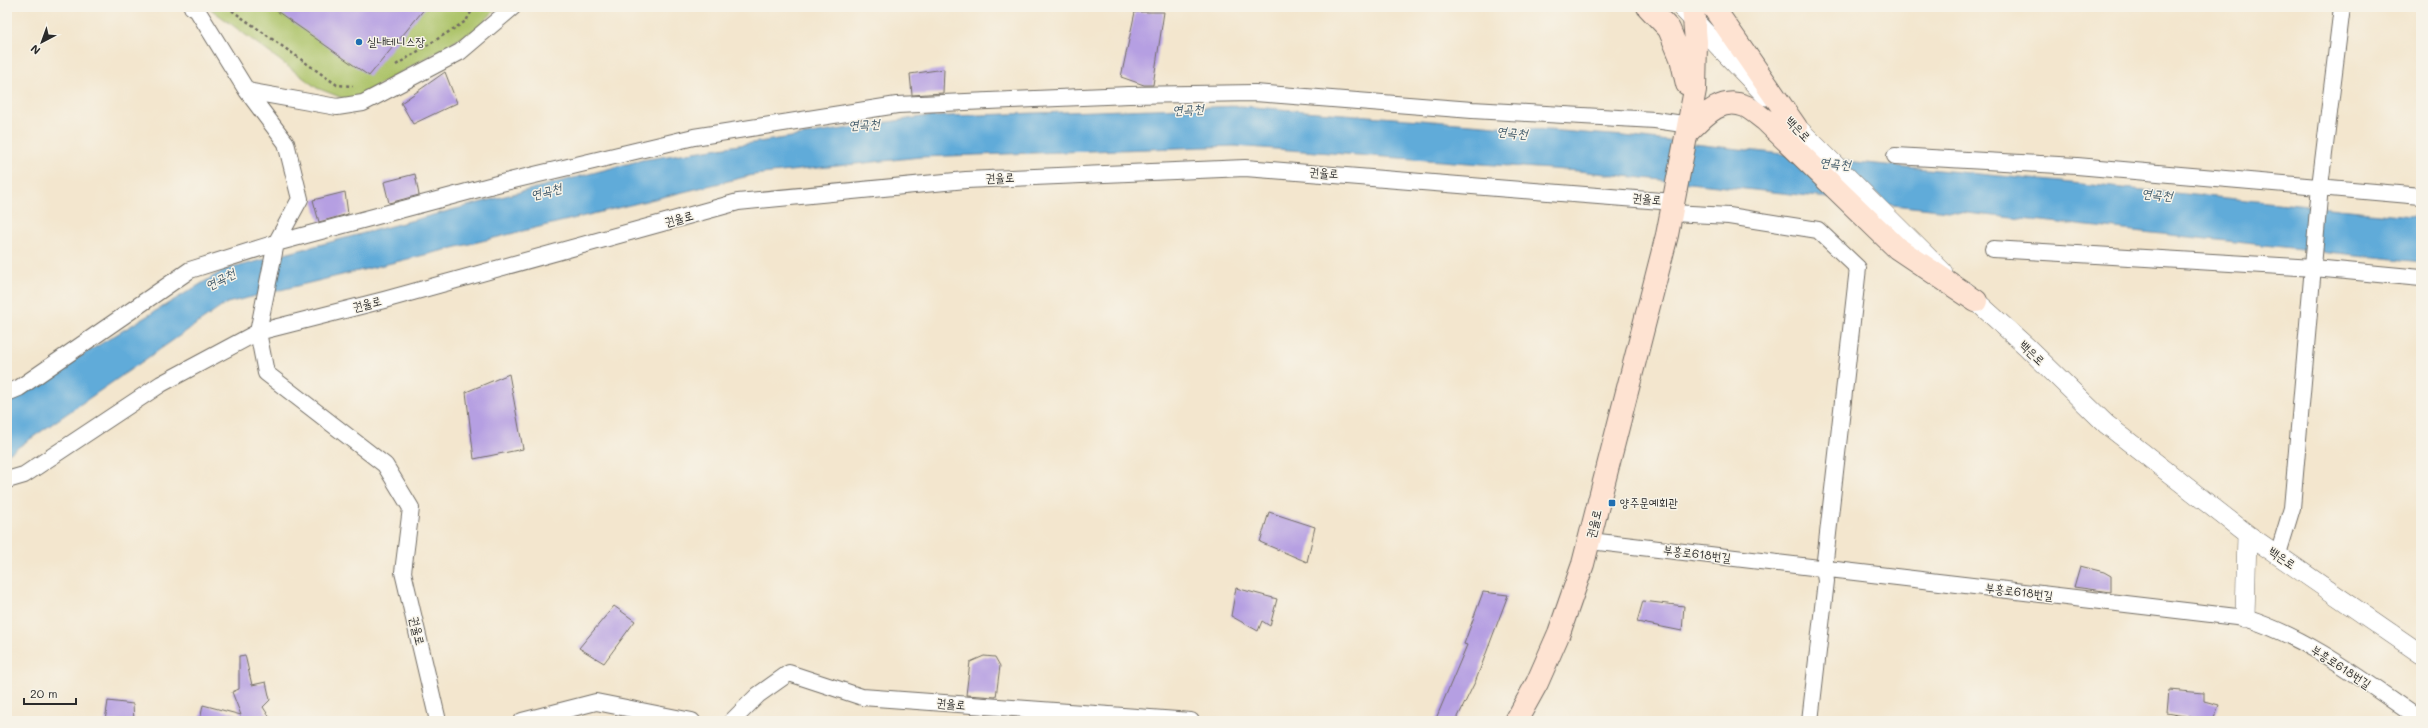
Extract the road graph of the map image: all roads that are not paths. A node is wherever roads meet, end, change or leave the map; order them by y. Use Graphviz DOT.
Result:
graph roads {
  1 [pos="192,7"];
  2 [pos="513,7"];
  3 [pos="1648,7"];
  4 [pos="1713,7"];
  5 [pos="2342,7"];
  6 [pos="1689,11"];
  7 [pos="247,91"];
  8 [pos="1689,125"];
  9 [pos="1791,134"];
  10 [pos="1895,156"];
  11 [pos="2320,186"];
  12 [pos="2421,196"];
  13 [pos="1673,207"];
  14 [pos="1903,242"];
  15 [pos="276,243"];
  16 [pos="1993,249"];
  17 [pos="2314,268"];
  18 [pos="2421,278"];
  19 [pos="1976,301"];
  20 [pos="258,332"];
  21 [pos="7,393"];
  22 [pos="7,480"];
  23 [pos="2247,534"];
  24 [pos="1590,541"];
  25 [pos="2278,554"];
  26 [pos="1824,569"];
  27 [pos="2245,618"];
  28 [pos="2421,654"];
  29 [pos="2421,720"];
  30 [pos="438,721"];
  31 [pos="522,721"];
  32 [pos="692,721"];
  33 [pos="732,721"];
  34 [pos="1191,721"];
  35 [pos="1516,721"];
  36 [pos="1810,721"];
  1 -- 7 [label="street"];
  2 -- 7 [label="street"];
  3 -- 8 [label="main road"];
  4 -- 9 [label="main road"];
  5 -- 11 [label="street"];
  6 -- 8 [label="main road"];
  6 -- 9 [label="street, 백은로"];
  7 -- 15 [label="street"];
  8 -- 9 [label="main road"];
  8 -- 13 [label="main road"];
  8 -- 15 [label="street"];
  9 -- 14 [label="main road"];
  9 -- 14 [label="street, 백은로"];
  10 -- 11 [label="street"];
  11 -- 12 [label="street"];
  11 -- 17 [label="street"];
  13 -- 20 [label="street, 권율로"];
  13 -- 24 [label="main road, 권율로"];
  13 -- 26 [label="street"];
  14 -- 19 [label="main road"];
  15 -- 20 [label="street"];
  15 -- 21 [label="street"];
  16 -- 17 [label="street"];
  17 -- 18 [label="street"];
  17 -- 25 [label="street"];
  19 -- 23 [label="street, 백은로"];
  20 -- 22 [label="street"];
  20 -- 30 [label="street, 권율로"];
  23 -- 25 [label="street, 백은로"];
  23 -- 27 [label="street"];
  24 -- 26 [label="street, 부흥로618번길"];
  24 -- 35 [label="main road, 권율로"];
  25 -- 28 [label="street, 백은로"];
  26 -- 27 [label="street, 부흥로618번길"];
  26 -- 36 [label="street"];
  27 -- 29 [label="street, 부흥로618번길"];
  31 -- 32 [label="street"];
  33 -- 34 [label="street, 권율로"];
}
